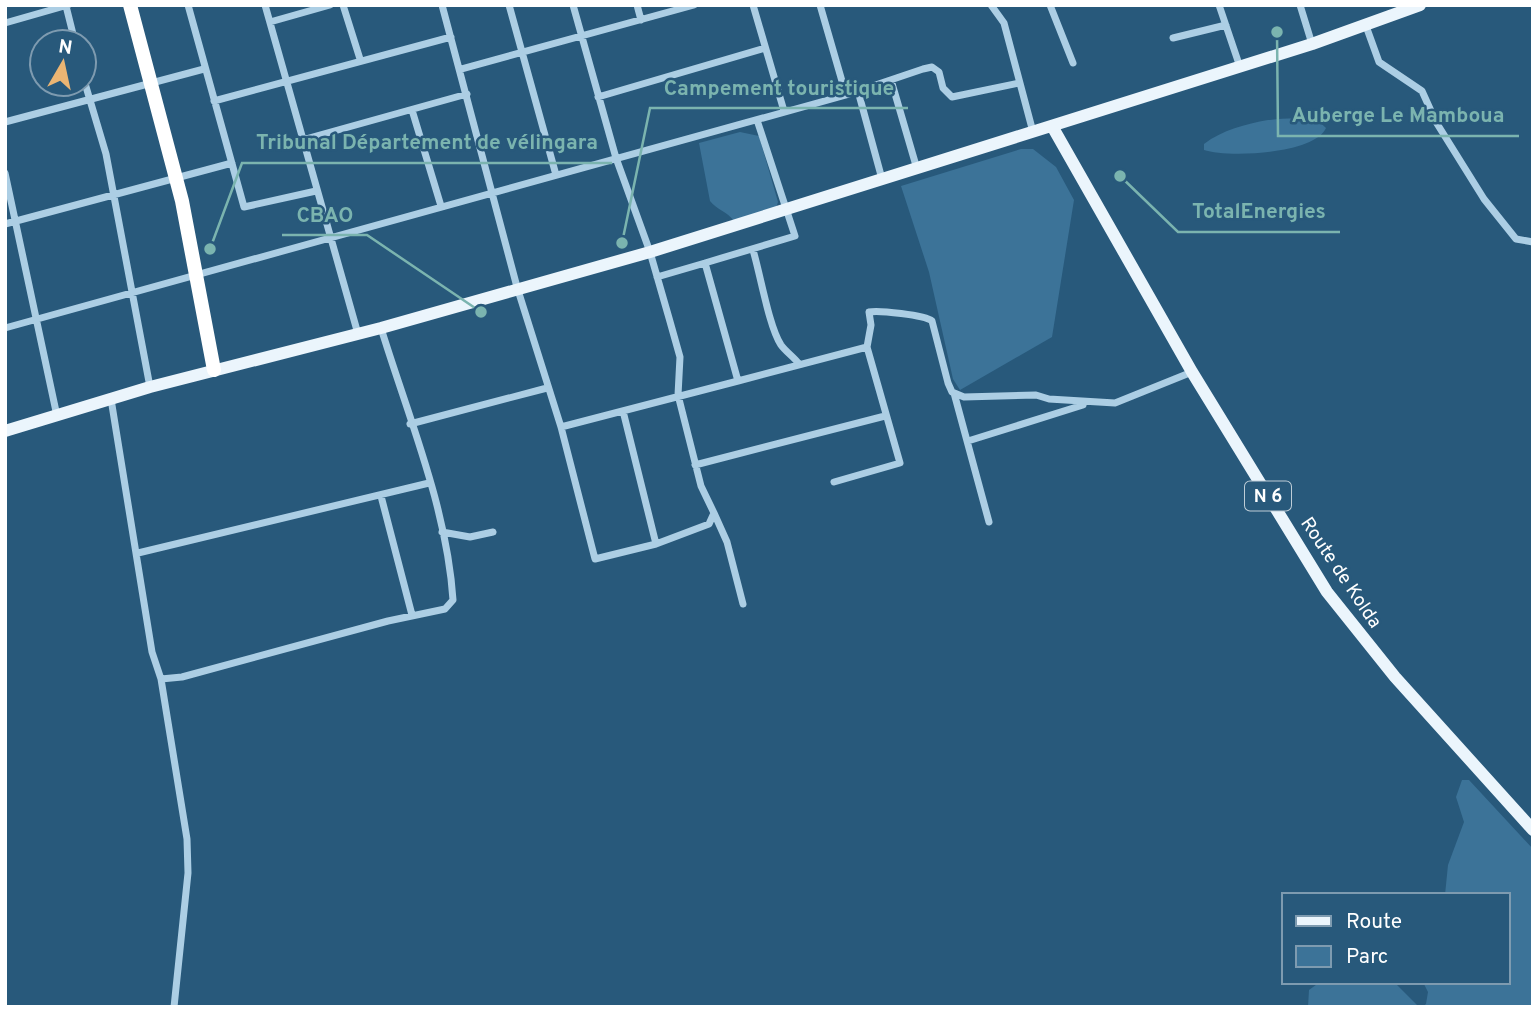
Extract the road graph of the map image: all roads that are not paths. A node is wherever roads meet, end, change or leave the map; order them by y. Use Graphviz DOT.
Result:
graph roads {
  1 [pos="130,5"];
  2 [pos="188,5"];
  3 [pos="265,5"];
  4 [pos="330,5"];
  5 [pos="343,5"];
  6 [pos="442,5"];
  7 [pos="509,5"];
  8 [pos="573,5"];
  9 [pos="637,5"];
  10 [pos="753,5"];
  11 [pos="820,5"];
  12 [pos="991,5"];
  13 [pos="1050,5"];
  14 [pos="1219,5"];
  15 [pos="1300,5"];
  16 [pos="1420,5"];
  17 [pos="67,6"];
  18 [pos="689,6"];
  19 [pos="641,20"];
  20 [pos="270,22"];
  21 [pos="5,23"];
  22 [pos="1226,25"];
  23 [pos="1367,26"];
  24 [pos="72,28"];
  25 [pos="581,36"];
  26 [pos="451,37"];
  27 [pos="1173,38"];
  28 [pos="1312,44"];
  29 [pos="765,48"];
  30 [pos="522,53"];
  31 [pos="360,59"];
  32 [pos="1073,63"];
  33 [pos="1240,67"];
  34 [pos="204,69"];
  35 [pos="461,69"];
  36 [pos="891,80"];
  37 [pos="286,82"];
  38 [pos="150,83"];
  39 [pos="1019,83"];
  40 [pos="858,91"];
  41 [pos="467,94"];
  42 [pos="846,95"];
  43 [pos="598,97"];
  44 [pos="89,100"];
  45 [pos="214,101"];
  46 [pos="412,110"];
  47 [pos="785,111"];
  48 [pos="757,120"];
  49 [pos="5,122"];
  50 [pos="1052,127"];
  51 [pos="1033,133"];
  52 [pos="302,140"];
  53 [pos="616,158"];
  54 [pos="232,163"];
  55 [pos="917,169"];
  56 [pos="5,173"];
  57 [pos="556,175"];
  58 [pos="175,179"];
  59 [pos="882,179"];
  60 [pos="316,191"];
  61 [pos="113,194"];
  62 [pos="493,194"];
  63 [pos="441,206"];
  64 [pos="786,209"];
  65 [pos="18,221"];
  66 [pos="5,225"];
  67 [pos="329,237"];
  68 [pos="1533,242"];
  69 [pos="753,250"];
  70 [pos="650,251"];
  71 [pos="705,263"];
  72 [pos="196,276"];
  73 [pos="657,277"];
  74 [pos="517,287"];
  75 [pos="133,295"];
  76 [pos="38,320"];
  77 [pos="5,328"];
  78 [pos="381,328"];
  79 [pos="358,334"];
  80 [pos="867,347"];
  81 [pos="799,364"];
  82 [pos="214,370"];
  83 [pos="1192,372"];
  84 [pos="738,381"];
  85 [pos="150,387"];
  86 [pos="547,388"];
  87 [pos="954,393"];
  88 [pos="678,395"];
  89 [pos="111,399"];
  90 [pos="1090,403"];
  91 [pos="623,411"];
  92 [pos="57,416"];
  93 [pos="885,416"];
  94 [pos="410,424"];
  95 [pos="561,427"];
  96 [pos="5,431"];
  97 [pos="968,441"];
  98 [pos="695,465"];
  99 [pos="834,482"];
  100 [pos="429,483"];
  101 [pos="381,496"];
  102 [pos="715,513"];
  103 [pos="989,522"];
  104 [pos="442,532"];
  105 [pos="493,532"];
  106 [pos="656,544"];
  107 [pos="138,553"];
  108 [pos="743,604"];
  109 [pos="412,615"];
  110 [pos="161,679"];
  111 [pos="1533,830"];
  112 [pos="174,1007"];
  1 -- 38 [label="highway"];
  2 -- 34 [label="street"];
  3 -- 20 [label="street"];
  4 -- 20 [label="street"];
  5 -- 31 [label="street"];
  6 -- 26 [label="street"];
  7 -- 30 [label="street"];
  8 -- 25 [label="street"];
  9 -- 19 [label="street"];
  10 -- 29 [label="street"];
  11 -- 42 [label="street"];
  12 -- 39 [label="street"];
  13 -- 32 [label="street"];
  14 -- 22 [label="street"];
  15 -- 28 [label="street"];
  16 -- 23 [label="main road"];
  17 -- 21 [label="street"];
  17 -- 24 [label="street"];
  18 -- 19 [label="street"];
  19 -- 25 [label="street"];
  20 -- 37 [label="street"];
  22 -- 27 [label="street"];
  22 -- 33 [label="street"];
  23 -- 28 [label="main road"];
  23 -- 68 [label="street"];
  25 -- 30 [label="street"];
  25 -- 43 [label="street"];
  26 -- 31 [label="street"];
  26 -- 35 [label="street"];
  28 -- 33 [label="main road"];
  29 -- 43 [label="street"];
  29 -- 47 [label="street"];
  30 -- 35 [label="street"];
  30 -- 57 [label="street"];
  31 -- 37 [label="street"];
  33 -- 50 [label="main road"];
  34 -- 38 [label="street"];
  34 -- 45 [label="street"];
  35 -- 41 [label="street"];
  36 -- 39 [label="street"];
  36 -- 40 [label="street"];
  36 -- 55 [label="street"];
  37 -- 45 [label="street"];
  37 -- 52 [label="street"];
  38 -- 44 [label="street"];
  38 -- 58 [label="highway"];
  39 -- 51 [label="street"];
  40 -- 42 [label="street"];
  40 -- 59 [label="street"];
  41 -- 46 [label="street"];
  41 -- 62 [label="street"];
  42 -- 47 [label="street"];
  43 -- 53 [label="street"];
  44 -- 49 [label="street"];
  44 -- 61 [label="street"];
  45 -- 54 [label="street"];
  46 -- 52 [label="street"];
  46 -- 63 [label="street"];
  47 -- 48 [label="street"];
  48 -- 53 [label="street"];
  48 -- 64 [label="street"];
  50 -- 51 [label="main road"];
  50 -- 83 [label="main road, Route de Kolda / N 6"];
  51 -- 55 [label="main road"];
  52 -- 60 [label="street"];
  53 -- 57 [label="street"];
  53 -- 70 [label="street"];
  54 -- 58 [label="street"];
  54 -- 60 [label="street"];
  55 -- 59 [label="main road"];
  56 -- 65 [label="street"];
  57 -- 62 [label="street"];
  58 -- 61 [label="street"];
  58 -- 72 [label="highway"];
  59 -- 64 [label="main road"];
  60 -- 67 [label="street"];
  61 -- 65 [label="street"];
  61 -- 75 [label="street"];
  62 -- 63 [label="street"];
  62 -- 74 [label="street"];
  63 -- 67 [label="street"];
  64 -- 69 [label="street"];
  64 -- 70 [label="main road"];
  65 -- 66 [label="street"];
  65 -- 76 [label="street"];
  67 -- 72 [label="street"];
  67 -- 79 [label="street"];
  69 -- 71 [label="street"];
  69 -- 81 [label="street"];
  70 -- 73 [label="street"];
  70 -- 74 [label="main road"];
  71 -- 73 [label="street"];
  71 -- 84 [label="street"];
  72 -- 75 [label="street"];
  72 -- 82 [label="highway"];
  73 -- 88 [label="street"];
  74 -- 78 [label="main road"];
  74 -- 86 [label="street"];
  75 -- 76 [label="street"];
  75 -- 85 [label="street"];
  76 -- 77 [label="street"];
  76 -- 92 [label="street"];
  78 -- 79 [label="main road"];
  78 -- 94 [label="street"];
  79 -- 82 [label="main road"];
  80 -- 81 [label="street"];
  80 -- 87 [label="street"];
  80 -- 93 [label="street"];
  81 -- 84 [label="street"];
  82 -- 85 [label="main road"];
  83 -- 90 [label="street"];
  83 -- 111 [label="main road, Route de Kolda / N 6"];
  84 -- 88 [label="street"];
  85 -- 89 [label="main road"];
  86 -- 94 [label="street"];
  86 -- 95 [label="street"];
  87 -- 90 [label="street"];
  87 -- 97 [label="street"];
  88 -- 91 [label="street"];
  88 -- 98 [label="street"];
  89 -- 92 [label="main road"];
  89 -- 107 [label="street"];
  90 -- 97 [label="street"];
  91 -- 95 [label="street"];
  91 -- 106 [label="street"];
  92 -- 96 [label="main road"];
  93 -- 98 [label="street"];
  93 -- 99 [label="street"];
  94 -- 100 [label="street"];
  95 -- 106 [label="street"];
  97 -- 103 [label="street"];
  98 -- 102 [label="street"];
  100 -- 101 [label="street"];
  100 -- 104 [label="street"];
  101 -- 107 [label="street"];
  101 -- 109 [label="street"];
  102 -- 106 [label="street"];
  102 -- 108 [label="street"];
  104 -- 105 [label="street"];
  104 -- 109 [label="street"];
  107 -- 110 [label="street"];
  109 -- 110 [label="street"];
  110 -- 112 [label="street"];
}
